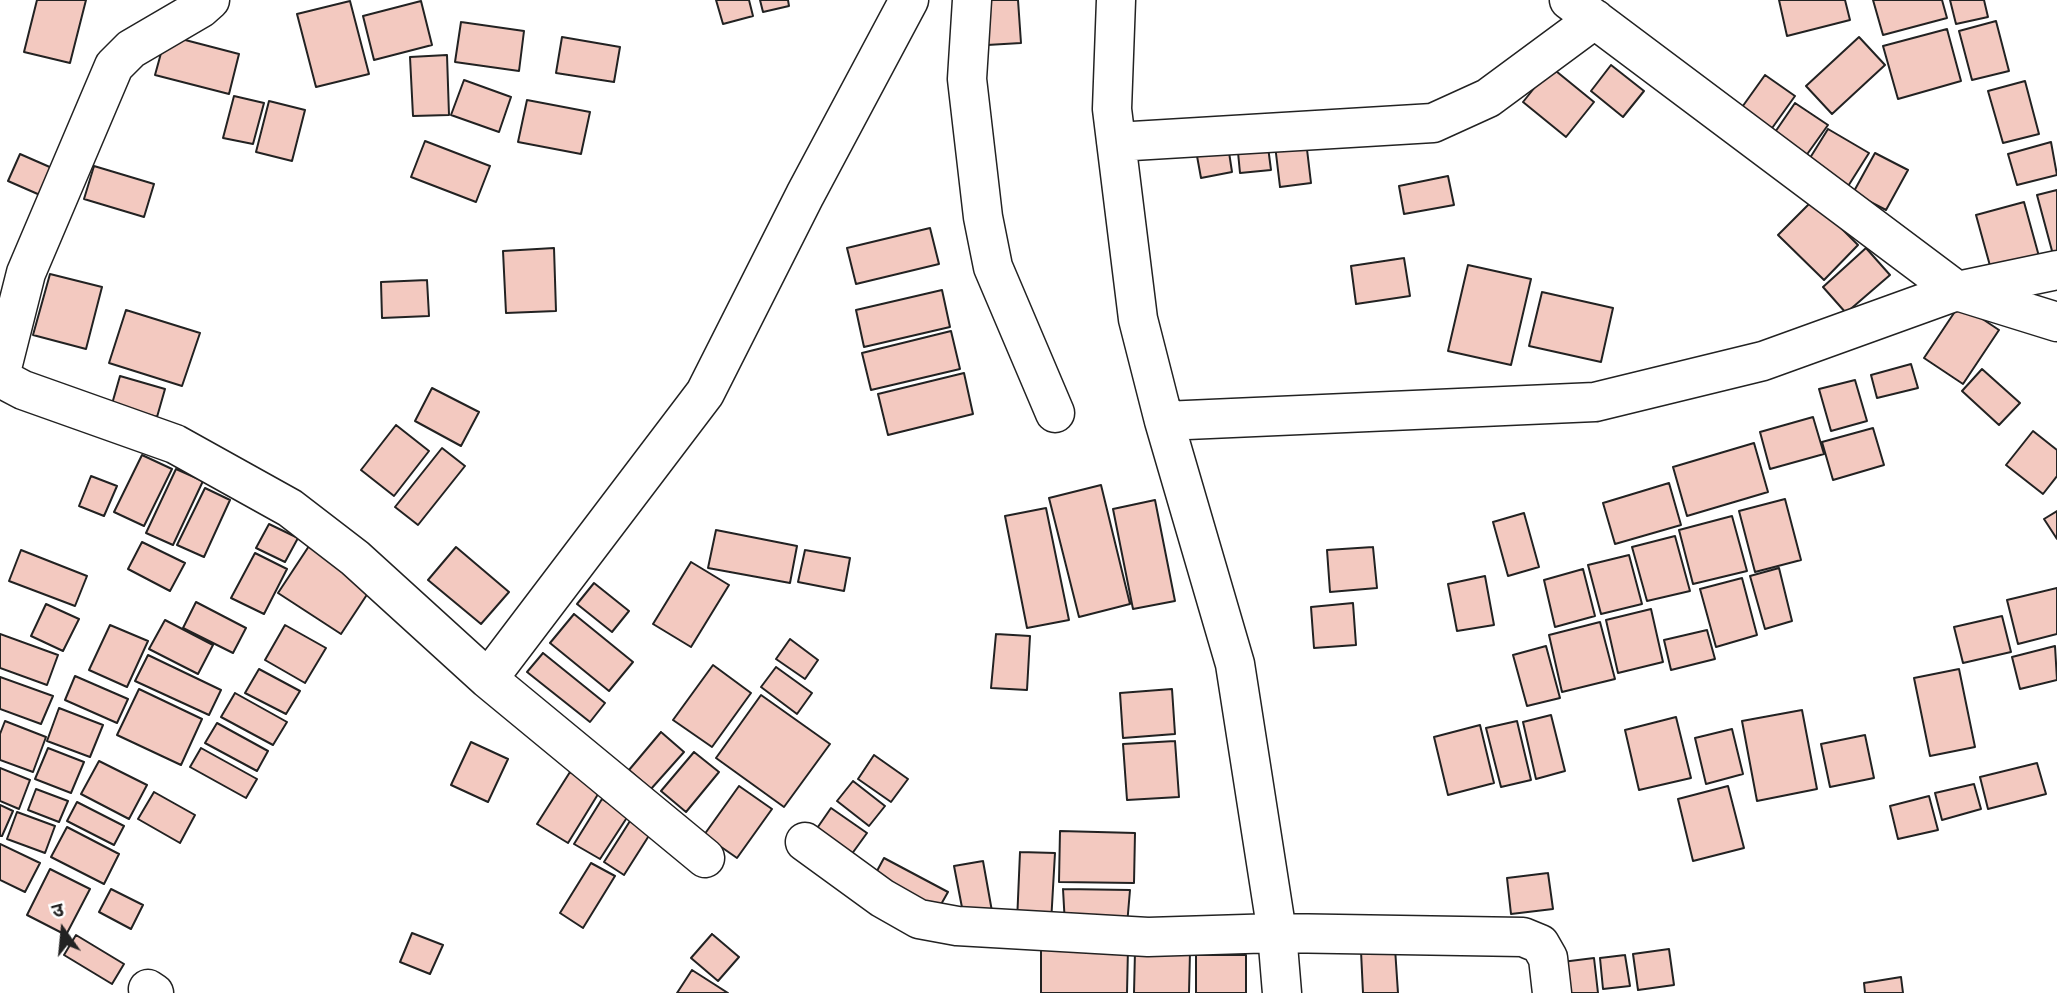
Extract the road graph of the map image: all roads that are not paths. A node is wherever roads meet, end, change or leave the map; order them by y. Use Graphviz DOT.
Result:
graph roads {
  1 [pos="210,0"];
  2 [pos="909,0"];
  3 [pos="972,0"];
  4 [pos="1116,0"];
  5 [pos="1582,9"];
  6 [pos="1116,142"];
  7 [pos="13,268"];
  8 [pos="2057,270"];
  9 [pos="1957,291"];
  10 [pos="2057,322"];
  11 [pos="1055,413"];
  12 [pos="1164,421"];
  13 [pos="488,679"];
  14 [pos="805,842"];
  15 [pos="705,858"];
  16 [pos="1277,933"];
  17 [pos="1282,993"];
  18 [pos="1552,993"];
  1 -- 7 [label="street"];
  2 -- 13 [label="street"];
  3 -- 11 [label="street"];
  4 -- 6 [label="street"];
  5 -- 6 [label="street"];
  5 -- 9 [label="street"];
  6 -- 12 [label="street"];
  7 -- 13 [label="street"];
  8 -- 9 [label="street"];
  9 -- 10 [label="street"];
  9 -- 12 [label="street"];
  12 -- 16 [label="street"];
  13 -- 15 [label="street"];
  14 -- 16 [label="street"];
  16 -- 17 [label="street"];
  16 -- 18 [label="street"];
}
